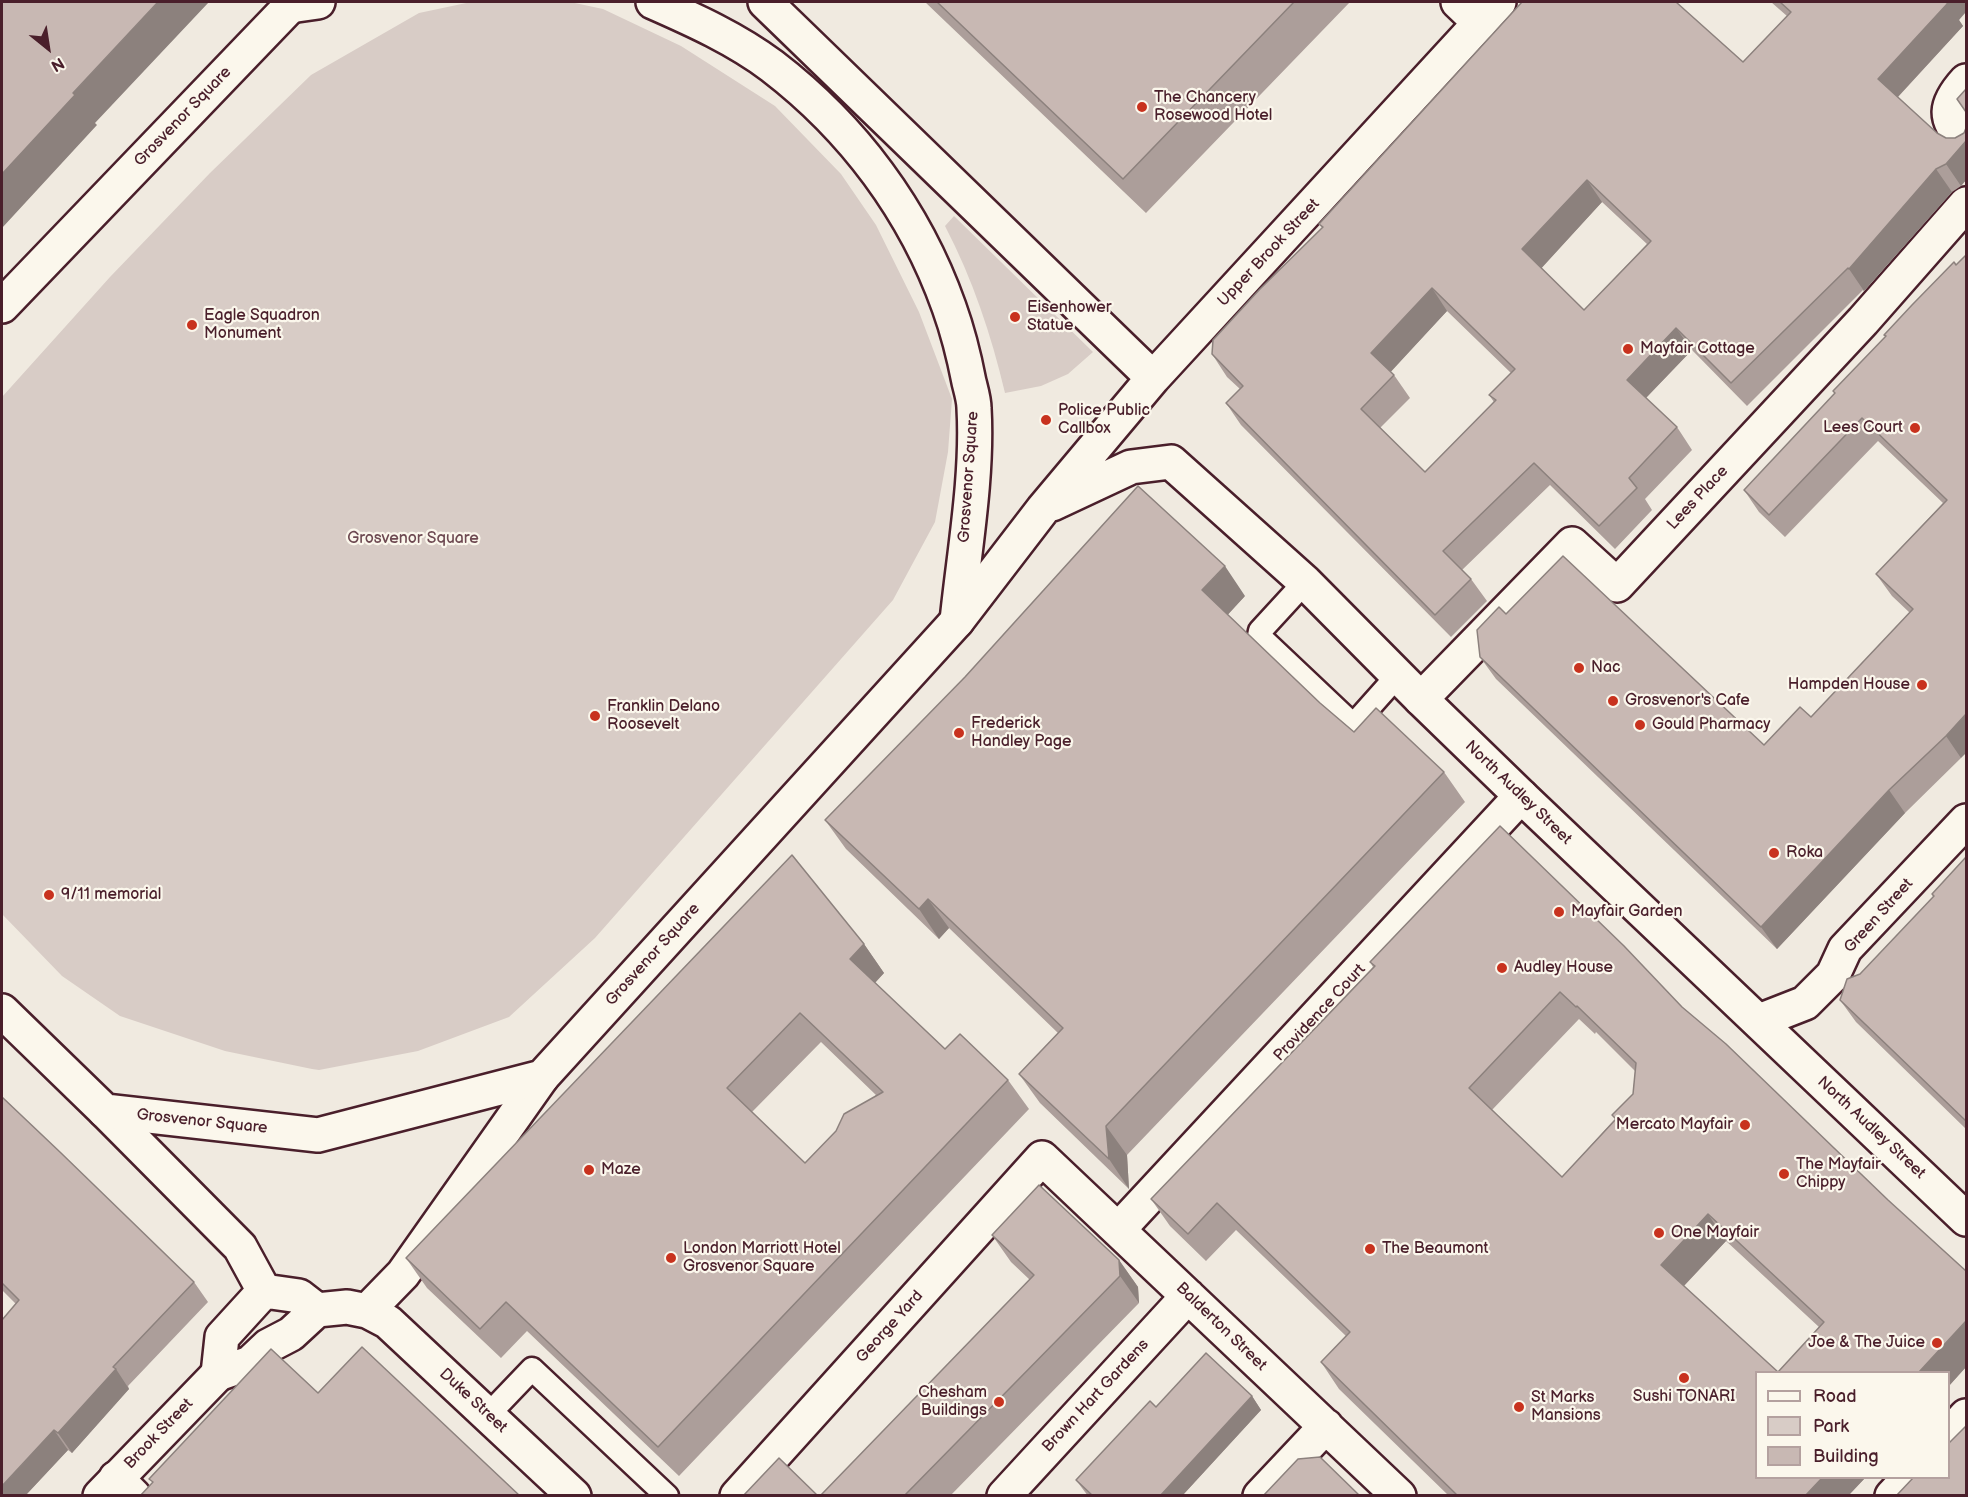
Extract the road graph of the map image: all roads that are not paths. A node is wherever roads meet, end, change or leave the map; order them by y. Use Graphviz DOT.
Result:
graph roads {
  1 [pos="653,2"];
  2 [pos="765,2"];
  3 [pos="301,3"];
  4 [pos="1479,9"];
  5 [pos="1966,81"];
  6 [pos="1966,142"];
  7 [pos="1966,204"];
  8 [pos="2,306"];
  9 [pos="1153,378"];
  10 [pos="1043,509"];
  11 [pos="1305,582"];
  12 [pos="957,621"];
  13 [pos="1398,675"];
  14 [pos="1421,699"];
  15 [pos="1521,796"];
  16 [pos="1966,821"];
  17 [pos="2,1011"];
  18 [pos="1759,1022"];
  19 [pos="542,1077"];
  20 [pos="105,1111"];
  21 [pos="1042,1158"];
  22 [pos="1966,1219"];
  23 [pos="1118,1230"];
  24 [pos="264,1291"];
  25 [pos="1188,1296"];
  26 [pos="317,1310"];
  27 [pos="368,1311"];
  28 [pos="219,1374"];
  29 [pos="488,1414"];
  30 [pos="1966,1416"];
  31 [pos="1326,1426"];
  32 [pos="1950,1434"];
  33 [pos="1908,1479"];
  34 [pos="116,1490"];
  35 [pos="574,1496"];
  36 [pos="667,1496"];
  37 [pos="737,1496"];
  38 [pos="1004,1496"];
  39 [pos="1260,1496"];
  40 [pos="1399,1496"];
  41 [pos="1892,1496"];
  1 -- 12 [label="street, Grosvenor Square"];
  2 -- 9 [label="street"];
  3 -- 8 [label="street, Grosvenor Square"];
  4 -- 9 [label="street, Upper Brook Street"];
  5 -- 6 [label="street"];
  7 -- 14 [label="street, Lees Place"];
  9 -- 10 [label="street, Upper Brook Street"];
  10 -- 11 [label="street, North Audley Street"];
  10 -- 12 [label="street, Grosvenor Square"];
  11 -- 13 [label="street, North Audley Street"];
  11 -- 13 [label="lane"];
  12 -- 19 [label="street, Grosvenor Square"];
  13 -- 14 [label="street, North Audley Street"];
  14 -- 15 [label="street, North Audley Street"];
  15 -- 18 [label="street, North Audley Street"];
  15 -- 23 [label="street, Providence Court"];
  16 -- 18 [label="street, Green Street"];
  17 -- 20 [label="street, Grosvenor Square"];
  18 -- 22 [label="street, North Audley Street"];
  19 -- 20 [label="street, Grosvenor Square"];
  19 -- 27 [label="street, Grosvenor Square"];
  20 -- 24 [label="street, Grosvenor Square"];
  21 -- 23 [label="street, Balderton Street"];
  21 -- 37 [label="street, George Yard"];
  23 -- 25 [label="street, Balderton Street"];
  24 -- 26 [label="street"];
  24 -- 28 [label="street"];
  25 -- 31 [label="street, Balderton Street"];
  25 -- 38 [label="street, Brown Hart Gardens"];
  26 -- 27 [label="street"];
  26 -- 28 [label="street, Brook Street"];
  27 -- 29 [label="street, Duke Street"];
  28 -- 34 [label="street, Brook Street"];
  29 -- 35 [label="street, Duke Street"];
  29 -- 36 [label="lane"];
  30 -- 32 [label="street"];
  31 -- 39 [label="street"];
  31 -- 40 [label="street, Balderton Street"];
  33 -- 41 [label="street"];
}
